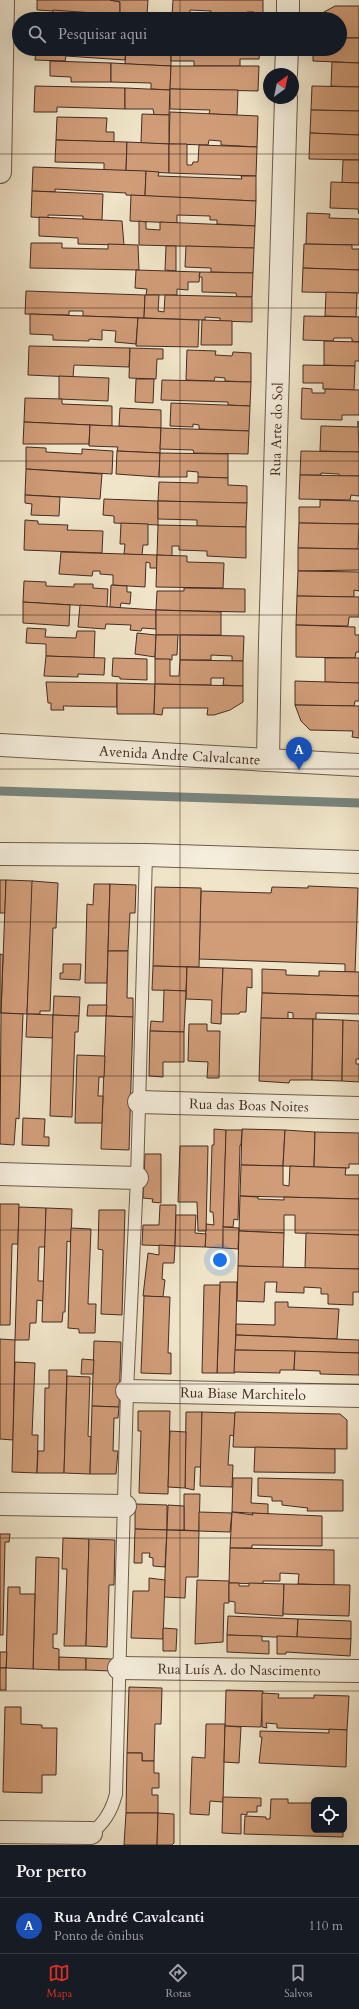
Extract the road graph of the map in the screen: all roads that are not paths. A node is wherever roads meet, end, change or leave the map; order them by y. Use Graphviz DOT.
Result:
graph roads {
  1 [pos="3,0"];
  2 [pos="288,0"];
  3 [pos="288,12"];
  4 [pos="287,56"];
  5 [pos="286,68"];
  6 [pos="286,104"];
  7 [pos="0,172"];
  8 [pos="0,745"];
  9 [pos="268,760"];
  10 [pos="359,765"];
  11 [pos="0,854"];
  12 [pos="146,855"];
  13 [pos="359,862"];
  14 [pos="139,1102"];
  15 [pos="359,1108"];
  16 [pos="0,1174"];
  17 [pos="137,1178"];
  18 [pos="127,1391"];
  19 [pos="359,1396"];
  20 [pos="0,1504"];
  21 [pos="125,1506"];
  22 [pos="119,1668"];
  23 [pos="359,1671"];
  24 [pos="0,1832"];
  25 [pos="91,1833"];
  1 -- 7 [label="street"];
  2 -- 3 [label="street"];
  4 -- 5 [label="street"];
  6 -- 9 [label="street, Rua Arte do Sol"];
  8 -- 9 [label="street, Avenida Andre Calvalcante"];
  9 -- 10 [label="street, Avenida Andre Calvalcante"];
  11 -- 12 [label="street"];
  12 -- 13 [label="street"];
  12 -- 14 [label="lane"];
  14 -- 15 [label="street, Rua das Boas Noites"];
  14 -- 17 [label="lane"];
  16 -- 17 [label="street"];
  17 -- 18 [label="lane"];
  18 -- 19 [label="street, Rua Biase Marchitelo"];
  18 -- 21 [label="lane"];
  20 -- 21 [label="street"];
  21 -- 22 [label="lane"];
  22 -- 23 [label="street, Rua Luís A. do Nascimento"];
  22 -- 25 [label="lane"];
  24 -- 25 [label="street"];
}
